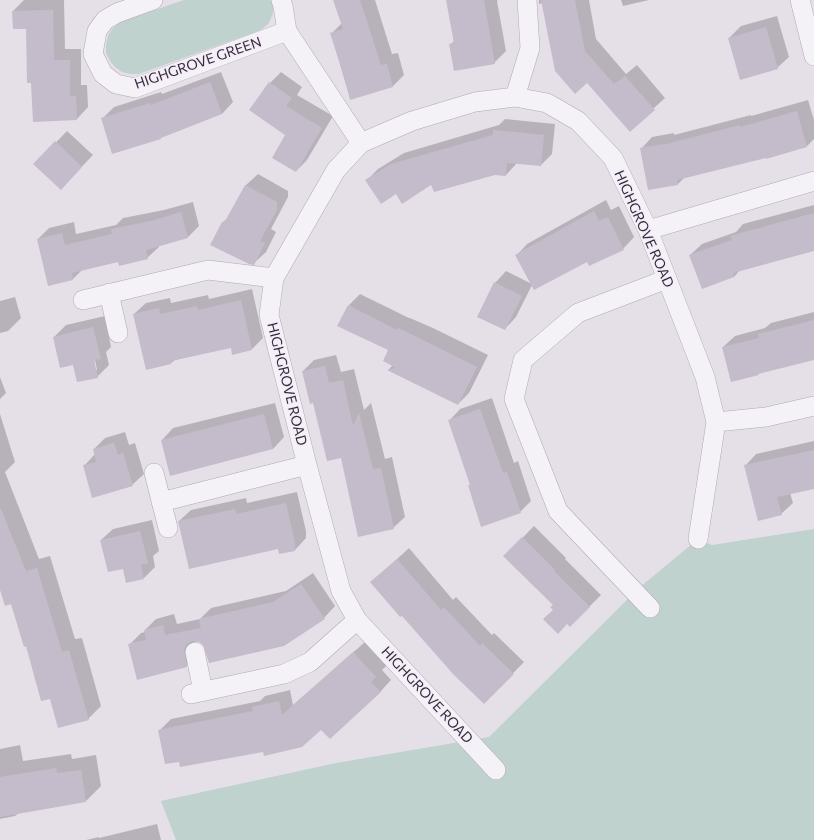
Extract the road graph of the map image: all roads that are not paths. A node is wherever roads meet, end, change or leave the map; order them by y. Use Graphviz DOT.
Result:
graph roads {
  1 [pos="153,0"];
  2 [pos="281,0"];
  3 [pos="527,0"];
  4 [pos="800,0"];
  5 [pos="287,31"];
  6 [pos="814,56"];
  7 [pos="515,97"];
  8 [pos="361,143"];
  9 [pos="814,182"];
  10 [pos="648,230"];
  11 [pos="274,278"];
  12 [pos="668,279"];
  13 [pos="109,294"];
  14 [pos="83,300"];
  15 [pos="118,333"];
  16 [pos="814,406"];
  17 [pos="716,422"];
  18 [pos="307,466"];
  19 [pos="154,473"];
  20 [pos="161,502"];
  21 [pos="168,528"];
  22 [pos="698,539"];
  23 [pos="650,608"];
  24 [pos="357,620"];
  25 [pos="195,652"];
  26 [pos="496,770"];
  1 -- 5 [label="street, HIGHGROVE GREEN"];
  2 -- 5 [label="street"];
  3 -- 7 [label="street"];
  4 -- 6 [label="street"];
  5 -- 8 [label="street"];
  7 -- 8 [label="street, HIGHGROVE ROAD"];
  7 -- 10 [label="street, HIGHGROVE ROAD"];
  8 -- 11 [label="street, HIGHGROVE ROAD"];
  9 -- 10 [label="street"];
  10 -- 12 [label="street, HIGHGROVE ROAD"];
  11 -- 13 [label="street"];
  11 -- 18 [label="street, HIGHGROVE ROAD"];
  12 -- 17 [label="street, HIGHGROVE ROAD"];
  12 -- 23 [label="street"];
  13 -- 14 [label="street"];
  13 -- 15 [label="street"];
  16 -- 17 [label="street"];
  17 -- 22 [label="street"];
  18 -- 20 [label="street, HIGHGROVE ROAD"];
  18 -- 24 [label="street, HIGHGROVE ROAD"];
  19 -- 20 [label="street"];
  20 -- 21 [label="street"];
  24 -- 25 [label="street"];
  24 -- 26 [label="street, HIGHGROVE ROAD"];
}
